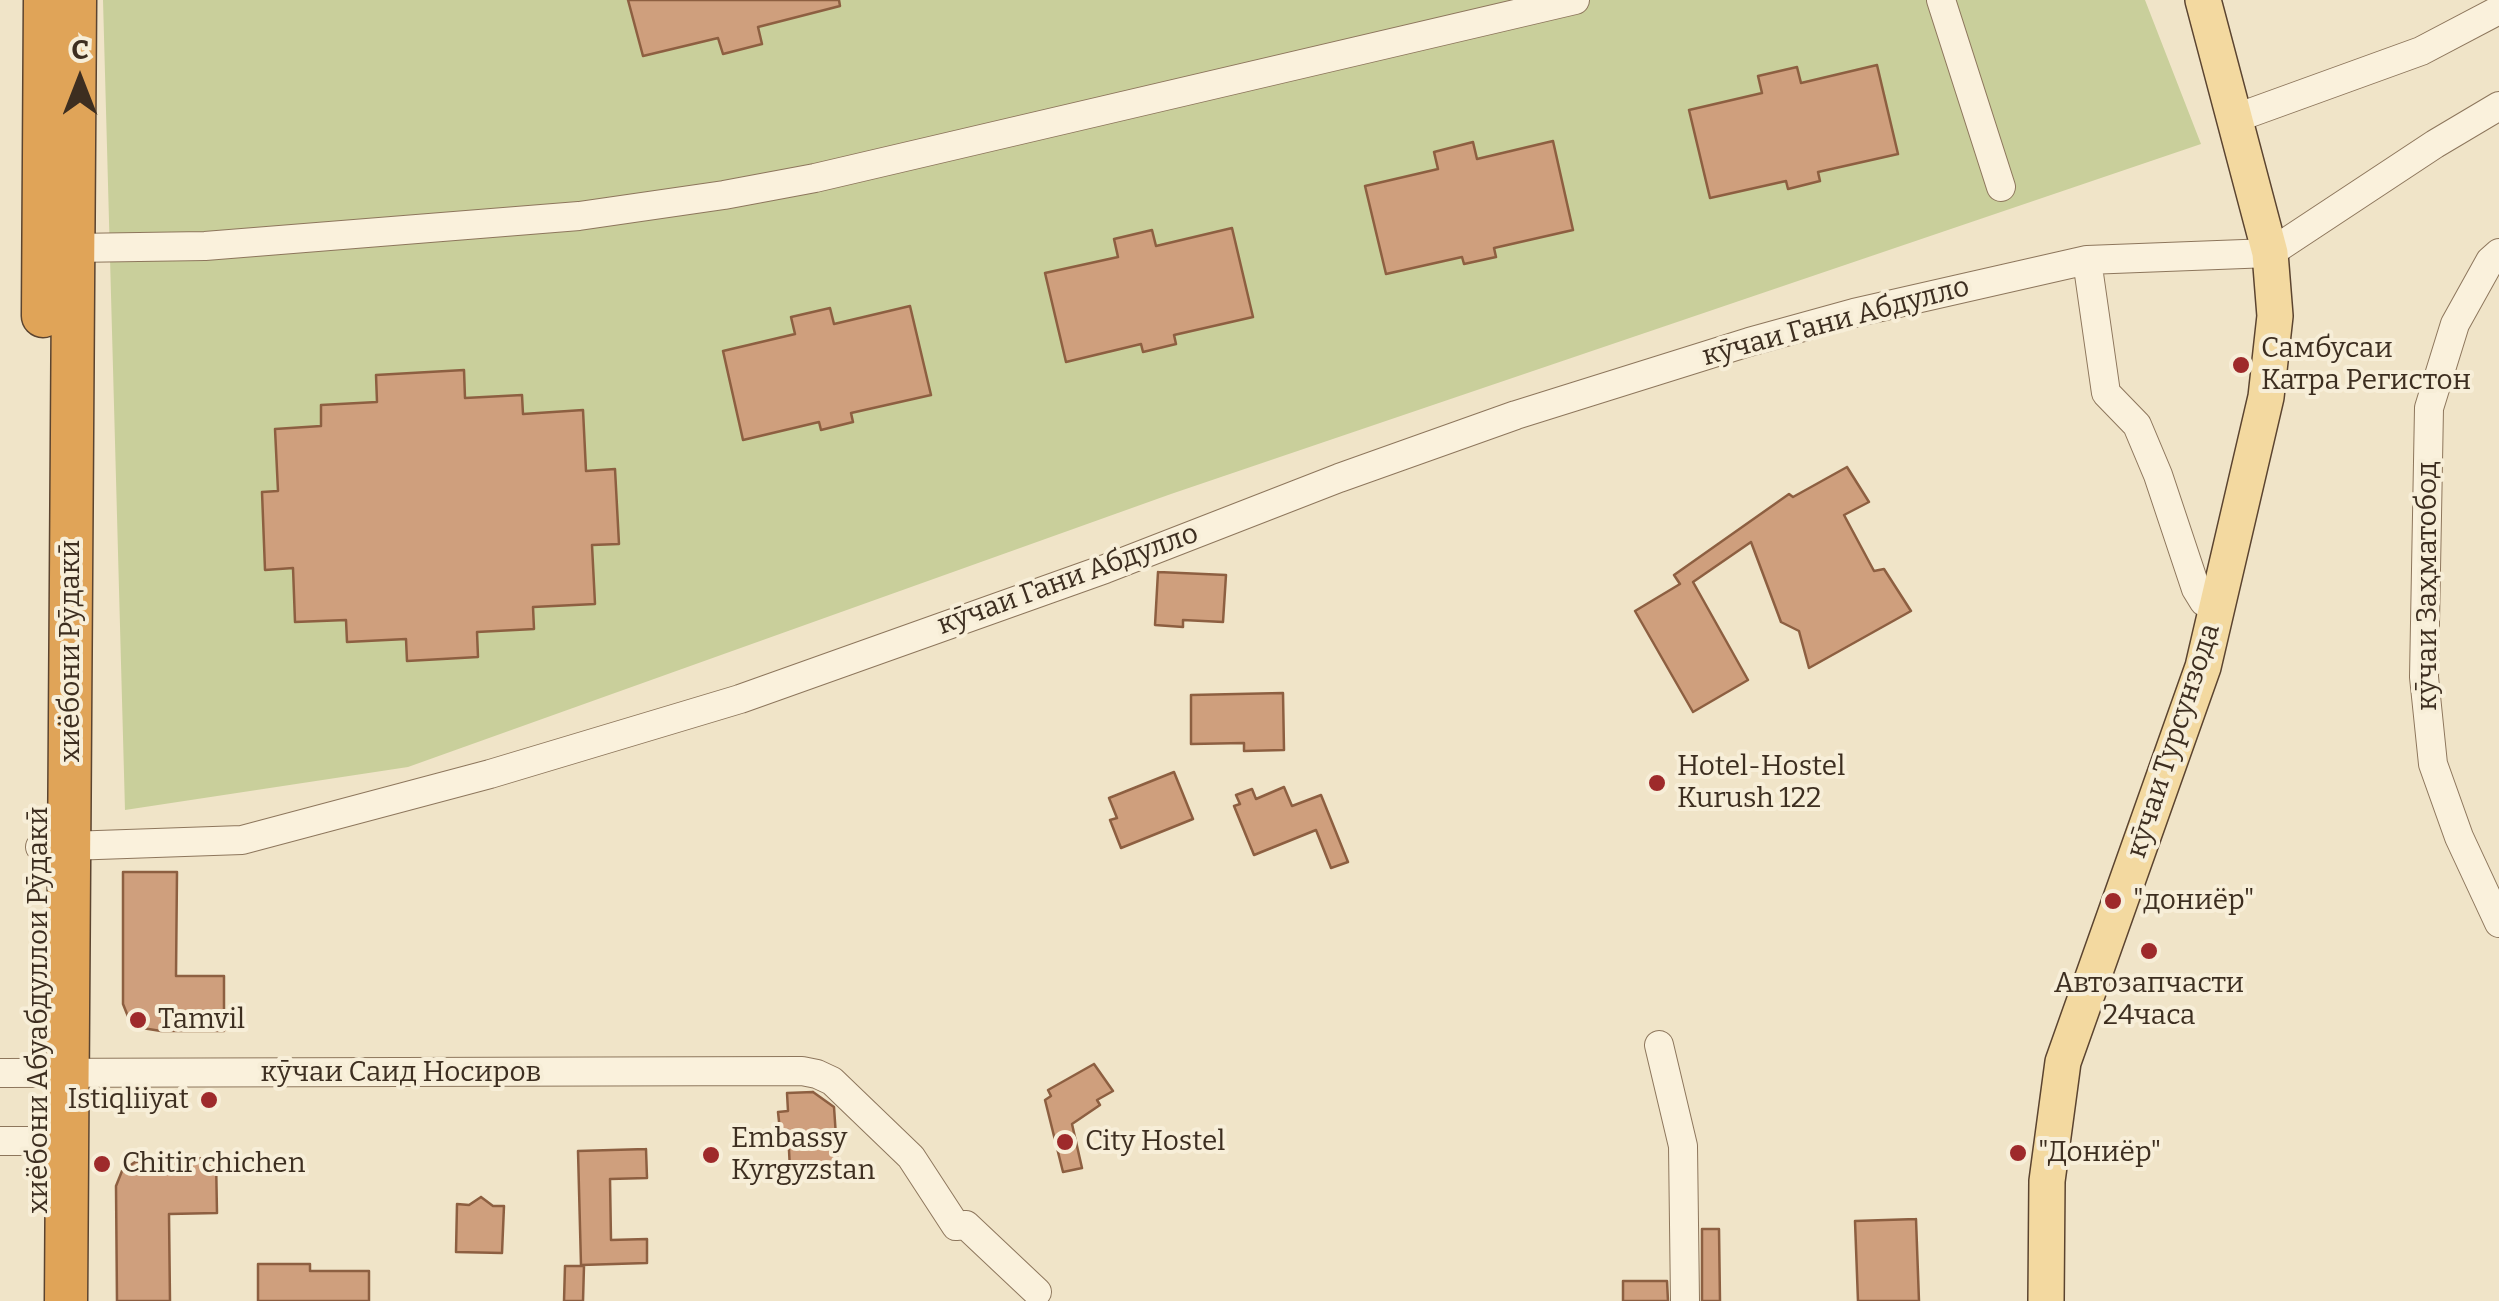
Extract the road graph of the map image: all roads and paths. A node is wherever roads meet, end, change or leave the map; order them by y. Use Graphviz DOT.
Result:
graph roads {
  1 [pos="45,0"];
  2 [pos="75,0"];
  3 [pos="1575,0"];
  4 [pos="1941,0"];
  5 [pos="2202,0"];
  6 [pos="2499,10"];
  7 [pos="59,71"];
  8 [pos="2499,106"];
  9 [pos="2236,118"];
  10 [pos="2001,187"];
  11 [pos="73,248"];
  12 [pos="2270,253"];
  13 [pos="2499,253"];
  14 [pos="2087,260"];
  15 [pos="57,454"];
  16 [pos="2217,608"];
  17 [pos="55,847"];
  18 [pos="2499,924"];
  19 [pos="1659,1045"];
  20 [pos="36,1073"];
  21 [pos="35,1141"];
  22 [pos="1037,1292"];
  23 [pos="37,1301"];
  24 [pos="66,1301"];
  25 [pos="1685,1301"];
  26 [pos="2046,1301"];
  1 -- 7 [label="highway"];
  2 -- 7 [label="highway, хиёбони Рӯдакӣ"];
  3 -- 11 [label="street"];
  4 -- 10 [label="street"];
  5 -- 9 [label="main road, кӯчаи Турсунзода"];
  6 -- 9 [label="street"];
  7 -- 11 [label="highway, хиёбони Рӯдакӣ"];
  7 -- 15 [label="highway"];
  8 -- 12 [label="street"];
  9 -- 12 [label="main road, кӯчаи Турсунзода"];
  11 -- 15 [label="highway, хиёбони Рӯдакӣ"];
  12 -- 14 [label="street, кӯчаи Гани Абдулло"];
  12 -- 16 [label="main road, кӯчаи Турсунзода"];
  13 -- 18 [label="street, кӯчаи Заҳматобод"];
  14 -- 16 [label="street"];
  14 -- 17 [label="street, кӯчаи Гани Абдулло"];
  15 -- 17 [label="highway, хиёбони Рӯдакӣ"];
  16 -- 26 [label="main road, кӯчаи Турсунзода"];
  17 -- 20 [label="highway, хиёбони Рӯдакӣ"];
  19 -- 25 [label="street"];
  20 -- 21 [label="highway, хиёбони Рӯдакӣ"];
  20 -- 22 [label="street, кӯчаи Саид Носиров"];
  21 -- 23 [label="highway, хиёбони Абуабдуллои Рӯдакӣ"];
  21 -- 24 [label="highway, хиёбони Рӯдакӣ"];
}
